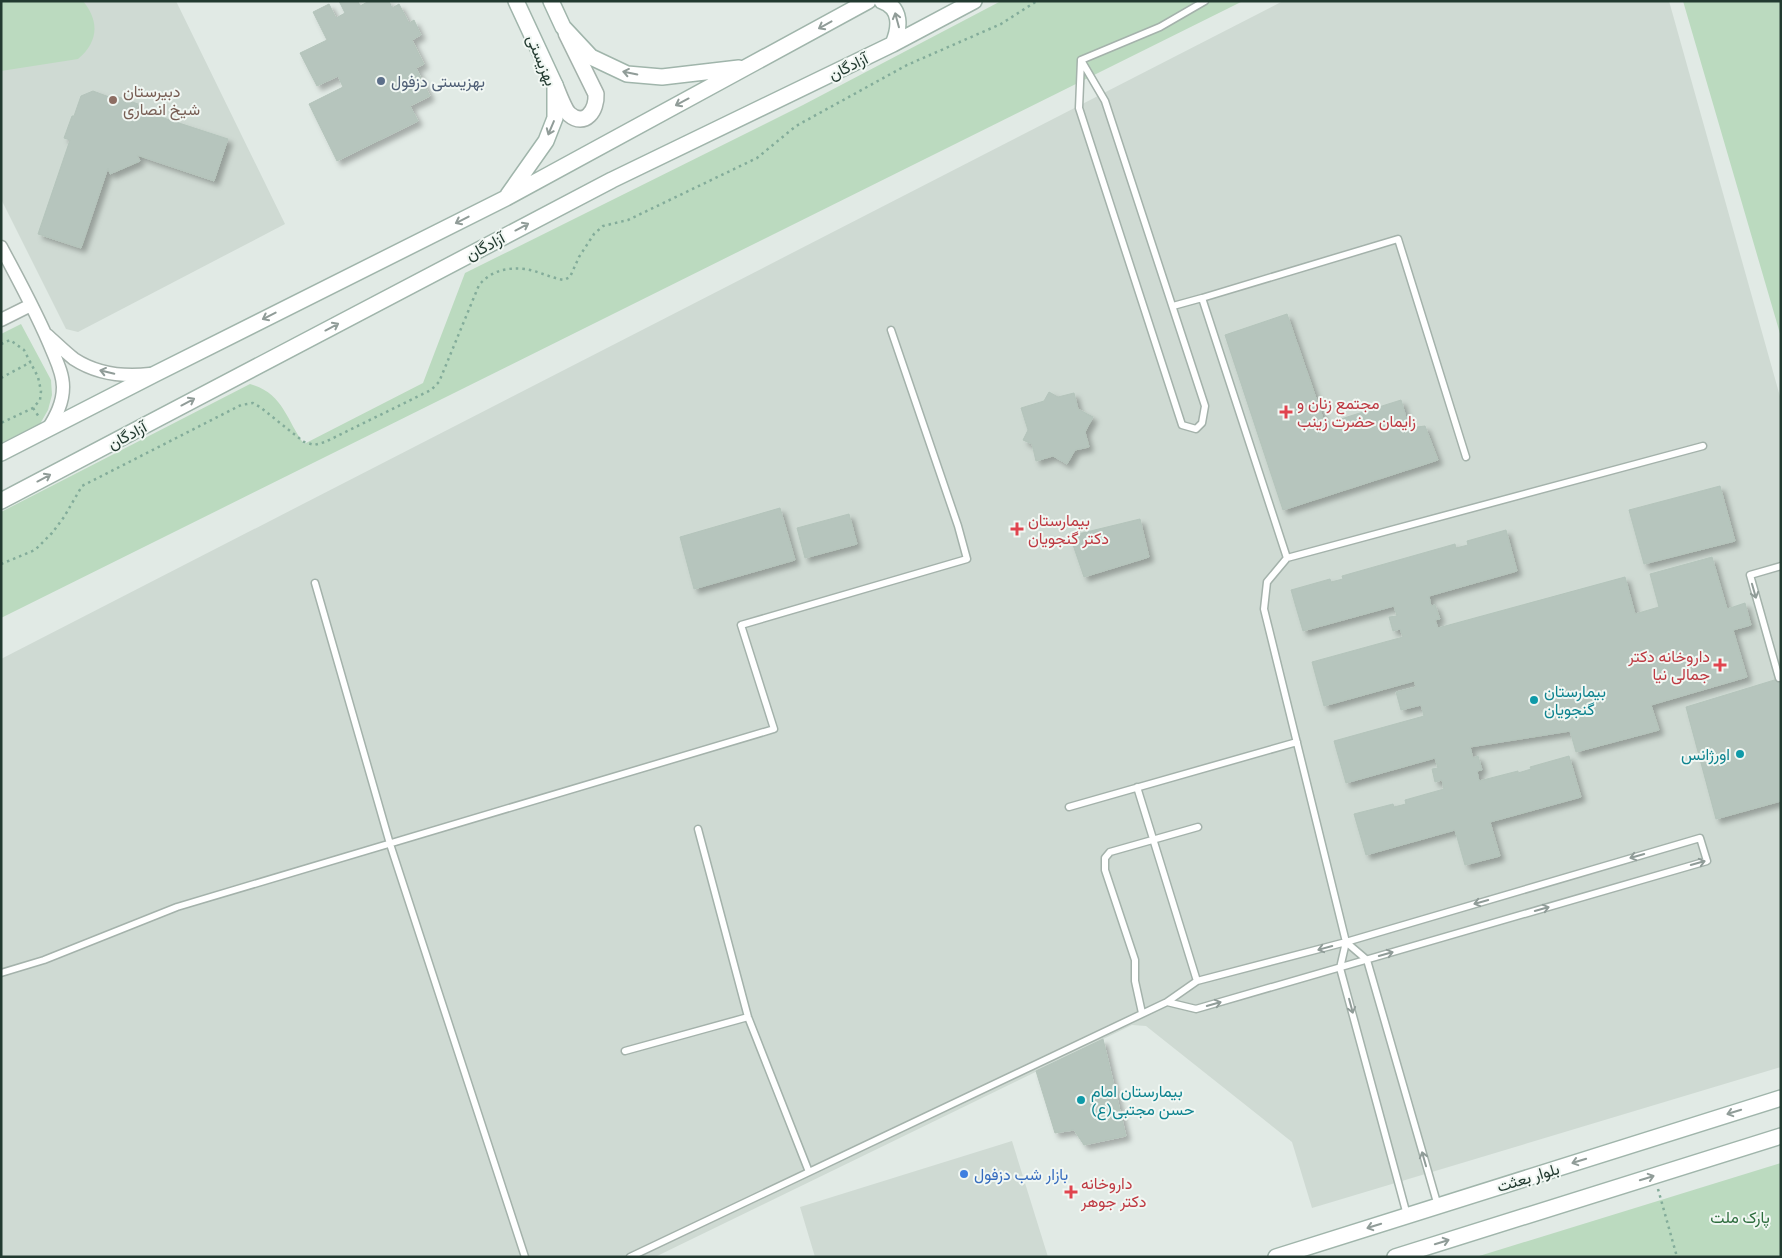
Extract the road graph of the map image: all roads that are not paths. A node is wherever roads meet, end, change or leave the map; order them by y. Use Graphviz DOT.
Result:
graph roads {
  1 [pos="516,1"];
  2 [pos="551,1"];
  3 [pos="868,1"];
  4 [pos="882,1"];
  5 [pos="944,1"];
  6 [pos="974,1"];
  7 [pos="1205,1"];
  8 [pos="960,8"];
  9 [pos="563,27"];
  10 [pos="894,44"];
  11 [pos="1081,60"];
  12 [pos="748,66"];
  13 [pos="555,84"];
  14 [pos="506,198"];
  15 [pos="1,247"];
  16 [pos="1202,298"];
  17 [pos="31,305"];
  18 [pos="1173,306"];
  19 [pos="1,320"];
  20 [pos="891,330"];
  21 [pos="46,334"];
  22 [pos="155,374"];
  23 [pos="48,429"];
  24 [pos="1703,446"];
  25 [pos="1,453"];
  26 [pos="1466,457"];
  27 [pos="1,501"];
  28 [pos="1287,558"];
  29 [pos="1781,566"];
  30 [pos="315,583"];
  31 [pos="1781,677"];
  32 [pos="1297,742"];
  33 [pos="1137,787"];
  34 [pos="1069,807"];
  35 [pos="1198,827"];
  36 [pos="698,829"];
  37 [pos="1153,839"];
  38 [pos="390,844"];
  39 [pos="1346,942"];
  40 [pos="1367,960"];
  41 [pos="1340,968"];
  42 [pos="1,973"];
  43 [pos="1197,981"];
  44 [pos="1166,1002"];
  45 [pos="1142,1013"];
  46 [pos="748,1017"];
  47 [pos="624,1051"];
  48 [pos="1781,1098"];
  49 [pos="1781,1136"];
  50 [pos="809,1172"];
  51 [pos="1438,1206"];
  52 [pos="1407,1216"];
  53 [pos="525,1257"];
  54 [pos="630,1257"];
  55 [pos="1276,1257"];
  56 [pos="1395,1257"];
  1 -- 13 [label="main road, بهزیستی"];
  2 -- 9 [label="main road"];
  3 -- 12 [label="main road, آزادگان, one-way"];
  10 -- 4 [label="main road, one-way"];
  5 -- 8 [label="main road"];
  6 -- 8 [label="main road, آزادگان"];
  7 -- 11 [label="lane"];
  8 -- 10 [label="main road, آزادگان"];
  12 -- 9 [label="main road, one-way"];
  9 -- 13 [label="main road"];
  27 -- 10 [label="main road, آزادگان, one-way"];
  11 -- 18 [label="lane"];
  11 -- 18 [label="lane"];
  12 -- 14 [label="main road, آزادگان, one-way"];
  13 -- 14 [label="main road, بهزیستی, one-way"];
  14 -- 22 [label="main road, آزادگان, one-way"];
  15 -- 17 [label="street"];
  16 -- 18 [label="lane"];
  16 -- 26 [label="lane"];
  16 -- 28 [label="lane"];
  17 -- 19 [label="street"];
  17 -- 21 [label="street"];
  20 -- 38 [label="lane"];
  22 -- 21 [label="street, one-way"];
  21 -- 23 [label="street"];
  22 -- 23 [label="main road, آزادگان"];
  23 -- 25 [label="main road, آزادگان"];
  24 -- 28 [label="lane"];
  28 -- 32 [label="lane"];
  29 -- 31 [label="lane, one-way"];
  30 -- 38 [label="lane"];
  32 -- 33 [label="lane"];
  32 -- 39 [label="lane"];
  33 -- 34 [label="lane"];
  33 -- 37 [label="lane"];
  35 -- 37 [label="lane"];
  36 -- 46 [label="lane"];
  37 -- 43 [label="lane"];
  37 -- 45 [label="lane"];
  38 -- 42 [label="lane"];
  38 -- 53 [label="lane"];
  39 -- 40 [label="lane"];
  40 -- 39 [label="lane, one-way"];
  39 -- 41 [label="lane"];
  39 -- 43 [label="lane, one-way"];
  40 -- 41 [label="lane"];
  51 -- 40 [label="lane, one-way"];
  44 -- 41 [label="lane, one-way"];
  41 -- 52 [label="lane, one-way"];
  43 -- 44 [label="lane"];
  44 -- 45 [label="lane"];
  45 -- 50 [label="lane"];
  46 -- 47 [label="lane"];
  46 -- 50 [label="lane"];
  48 -- 51 [label="main road, بلوار بعثت, one-way"];
  56 -- 49 [label="main road, one-way"];
  50 -- 54 [label="lane"];
  51 -- 52 [label="main road, بلوار بعثت"];
  52 -- 55 [label="main road, بلوار بعثت, one-way"];
}
